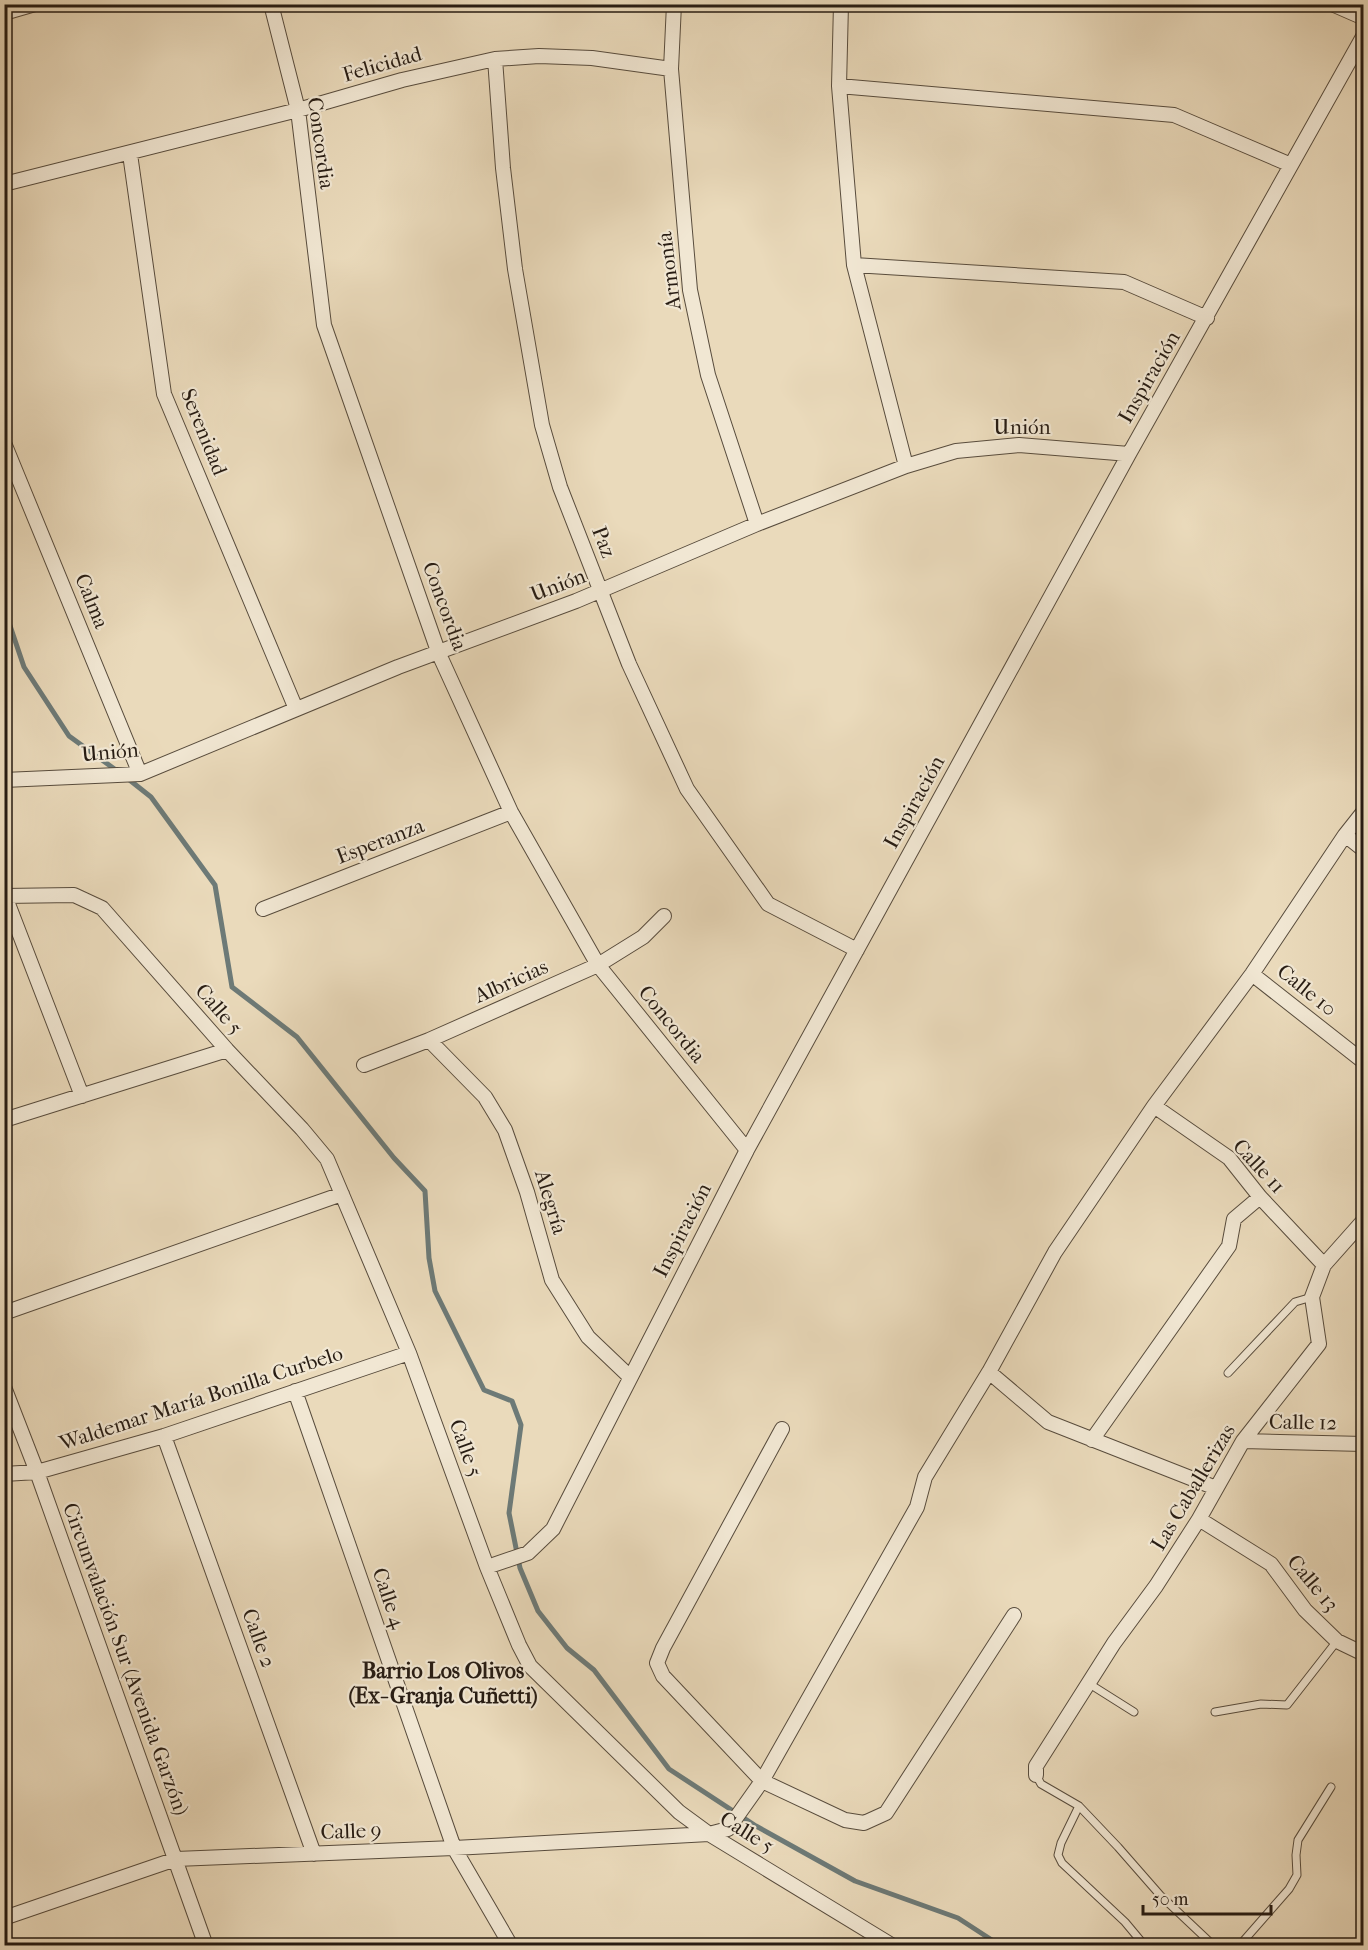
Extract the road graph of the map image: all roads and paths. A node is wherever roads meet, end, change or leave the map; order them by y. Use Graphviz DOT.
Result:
graph roads {
  1 [pos="35,4"];
  2 [pos="272,4"];
  3 [pos="674,4"];
  4 [pos="841,4"];
  5 [pos="1332,4"];
  6 [pos="4,13"];
  7 [pos="1364,18"];
  8 [pos="1364,35"];
  9 [pos="495,59"];
  10 [pos="671,69"];
  11 [pos="839,86"];
  12 [pos="298,110"];
  13 [pos="130,154"];
  14 [pos="1291,165"];
  15 [pos="4,184"];
  16 [pos="854,265"];
  17 [pos="1207,318"];
  18 [pos="4,443"];
  19 [pos="1130,454"];
  20 [pos="906,466"];
  21 [pos="757,524"];
  22 [pos="600,591"];
  23 [pos="438,652"];
  24 [pos="296,710"];
  25 [pos="140,774"];
  26 [pos="4,780"];
  27 [pos="1364,811"];
  28 [pos="511,812"];
  29 [pos="1345,835"];
  30 [pos="1364,850"];
  31 [pos="5,896"];
  32 [pos="263,909"];
  33 [pos="664,916"];
  34 [pos="857,950"];
  35 [pos="598,965"];
  36 [pos="1252,974"];
  37 [pos="429,1040"];
  38 [pos="226,1050"];
  39 [pos="1364,1062"];
  40 [pos="364,1065"];
  41 [pos="82,1095"];
  42 [pos="1154,1106"];
  43 [pos="4,1120"];
  44 [pos="747,1150"];
  45 [pos="342,1194"];
  46 [pos="1260,1197"];
  47 [pos="1364,1220"];
  48 [pos="1324,1265"];
  49 [pos="1312,1297"];
  50 [pos="4,1313"];
  51 [pos="409,1353"];
  52 [pos="989,1372"];
  53 [pos="1228,1373"];
  54 [pos="630,1377"];
  55 [pos="4,1387"];
  56 [pos="295,1391"];
  57 [pos="782,1429"];
  58 [pos="164,1436"];
  59 [pos="1092,1440"];
  60 [pos="1242,1441"];
  61 [pos="1364,1444"];
  62 [pos="37,1472"];
  63 [pos="4,1474"];
  64 [pos="1216,1488"];
  65 [pos="1200,1519"];
  66 [pos="487,1567"];
  67 [pos="1014,1615"];
  68 [pos="1337,1641"];
  69 [pos="1364,1654"];
  70 [pos="1088,1683"];
  71 [pos="1134,1712"];
  72 [pos="1215,1712"];
  73 [pos="1036,1775"];
  74 [pos="762,1781"];
  75 [pos="1331,1787"];
  76 [pos="1079,1806"];
  77 [pos="709,1834"];
  78 [pos="454,1848"];
  79 [pos="314,1854"];
  80 [pos="176,1859"];
  81 [pos="4,1918"];
  82 [pos="4,1938"];
  83 [pos="7,1946"];
  84 [pos="206,1946"];
  85 [pos="511,1946"];
  86 [pos="893,1946"];
  87 [pos="1145,1946"];
  88 [pos="1214,1946"];
  89 [pos="1239,1946"];
  1 -- 6 [label="street"];
  2 -- 12 [label="street, Concordia"];
  3 -- 10 [label="street, Armonía"];
  4 -- 11 [label="street"];
  5 -- 7 [label="street"];
  8 -- 14 [label="street, Inspiración"];
  9 -- 10 [label="street, Felicidad"];
  9 -- 12 [label="street, Felicidad"];
  9 -- 22 [label="street, Paz"];
  10 -- 21 [label="street, Armonía"];
  11 -- 14 [label="street"];
  11 -- 16 [label="street"];
  12 -- 13 [label="street, Felicidad"];
  12 -- 23 [label="street, Concordia"];
  13 -- 15 [label="street, Felicidad"];
  13 -- 24 [label="street, Serenidad"];
  14 -- 17 [label="street, Inspiración"];
  16 -- 17 [label="street"];
  16 -- 20 [label="street"];
  17 -- 19 [label="street, Inspiración"];
  18 -- 25 [label="street, Calma"];
  19 -- 20 [label="street, Unión"];
  19 -- 34 [label="street, Inspiración"];
  20 -- 21 [label="street, Unión"];
  21 -- 22 [label="street, Unión"];
  22 -- 23 [label="street, Unión"];
  22 -- 34 [label="street, Paz"];
  23 -- 24 [label="street, Unión"];
  23 -- 28 [label="street, Concordia"];
  24 -- 25 [label="street, Unión"];
  25 -- 26 [label="street, Unión"];
  27 -- 29 [label="street"];
  28 -- 32 [label="street, Esperanza"];
  28 -- 35 [label="street, Concordia"];
  29 -- 30 [label="street"];
  29 -- 36 [label="street"];
  31 -- 38 [label="street, Calle 5"];
  31 -- 41 [label="street"];
  33 -- 35 [label="street, Albricias"];
  34 -- 44 [label="street, Inspiración"];
  35 -- 37 [label="street, Albricias"];
  35 -- 44 [label="street, Concordia"];
  36 -- 39 [label="street, Calle 10"];
  36 -- 42 [label="street"];
  37 -- 40 [label="street, Albricias"];
  37 -- 54 [label="street, Alegría"];
  38 -- 41 [label="street"];
  38 -- 45 [label="street, Calle 5"];
  41 -- 43 [label="street"];
  42 -- 46 [label="street, Calle 11"];
  42 -- 52 [label="street"];
  44 -- 54 [label="street, Inspiración"];
  45 -- 50 [label="street"];
  45 -- 51 [label="street, Calle 5"];
  46 -- 48 [label="street, Calle 11"];
  46 -- 59 [label="street"];
  47 -- 48 [label="street, Las Caballerizas"];
  48 -- 49 [label="street, Las Caballerizas"];
  49 -- 53 [label="lane"];
  49 -- 60 [label="street, Las Caballerizas"];
  51 -- 56 [label="street, Waldemar María Bonilla Curbelo"];
  51 -- 66 [label="street, Calle 5"];
  52 -- 59 [label="street"];
  52 -- 74 [label="street"];
  54 -- 66 [label="street, Inspiración"];
  55 -- 62 [label="street, Circunvalación Sur (Avenida Garzón)"];
  56 -- 58 [label="street, Waldemar María Bonilla Curbelo"];
  56 -- 78 [label="street, Calle 4"];
  57 -- 74 [label="street"];
  58 -- 62 [label="street, Waldemar María Bonilla Curbelo"];
  58 -- 79 [label="street, Calle 2"];
  59 -- 64 [label="street"];
  60 -- 61 [label="street, Calle 12"];
  60 -- 64 [label="street, Las Caballerizas"];
  62 -- 63 [label="street, Waldemar María Bonilla Curbelo"];
  62 -- 80 [label="street, Circunvalación Sur (Avenida Garzón)"];
  64 -- 65 [label="street, Las Caballerizas"];
  65 -- 68 [label="street, Calle 13"];
  65 -- 70 [label="street, Las Caballerizas"];
  66 -- 77 [label="street, Calle 5"];
  67 -- 74 [label="street"];
  68 -- 69 [label="street, Calle 13"];
  68 -- 72 [label="lane"];
  70 -- 71 [label="lane"];
  70 -- 73 [label="street, Las Caballerizas"];
  73 -- 76 [label="lane"];
  74 -- 77 [label="street"];
  75 -- 89 [label="lane"];
  76 -- 87 [label="lane"];
  76 -- 88 [label="lane"];
  77 -- 78 [label="street, Calle 9"];
  77 -- 86 [label="street, Calle 5"];
  78 -- 79 [label="street, Calle 9"];
  78 -- 85 [label="street, Calle 4"];
  79 -- 80 [label="street, Calle 9"];
  80 -- 81 [label="street, Calle 9"];
  80 -- 84 [label="street, Circunvalación Sur (Avenida Garzón)"];
  82 -- 83 [label="street"];
}
